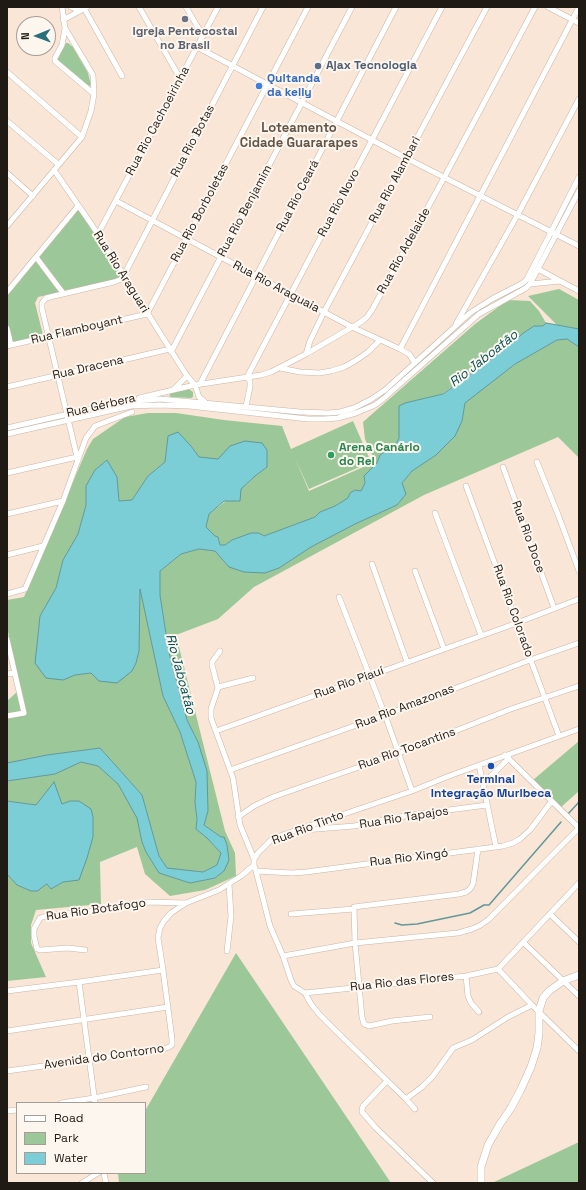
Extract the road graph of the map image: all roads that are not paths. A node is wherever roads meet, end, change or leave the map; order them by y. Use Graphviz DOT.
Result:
graph roads {
  1 [pos="62,7"];
  2 [pos="71,7"];
  3 [pos="139,7"];
  4 [pos="186,7"];
  5 [pos="218,7"];
  6 [pos="263,7"];
  7 [pos="308,7"];
  8 [pos="352,7"];
  9 [pos="396,7"];
  10 [pos="442,7"];
  11 [pos="487,7"];
  12 [pos="535,7"];
  13 [pos="548,7"];
  14 [pos="579,7"];
  15 [pos="84,9"];
  16 [pos="63,20"];
  17 [pos="572,20"];
  18 [pos="579,23"];
  19 [pos="65,28"];
  20 [pos="203,36"];
  21 [pos="197,47"];
  22 [pos="233,66"];
  23 [pos="7,72"];
  24 [pos="122,76"];
  25 [pos="180,78"];
  26 [pos="268,84"];
  27 [pos="94,94"];
  28 [pos="579,98"];
  29 [pos="302,102"];
  30 [pos="7,121"];
  31 [pos="337,121"];
  32 [pos="82,136"];
  33 [pos="372,139"];
  34 [pos="406,158"];
  35 [pos="58,164"];
  36 [pos="54,170"];
  37 [pos="7,173"];
  38 [pos="445,176"];
  39 [pos="579,176"];
  40 [pos="579,191"];
  41 [pos="481,195"];
  42 [pos="33,196"];
  43 [pos="116,201"];
  44 [pos="78,206"];
  45 [pos="518,214"];
  46 [pos="152,220"];
  47 [pos="7,225"];
  48 [pos="551,231"];
  49 [pos="98,234"];
  50 [pos="556,234"];
  51 [pos="187,239"];
  52 [pos="579,246"];
  53 [pos="36,257"];
  54 [pos="221,257"];
  55 [pos="538,269"];
  56 [pos="124,276"];
  57 [pos="256,276"];
  58 [pos="560,281"];
  59 [pos="530,284"];
  60 [pos="579,291"];
  61 [pos="7,292"];
  62 [pos="64,294"];
  63 [pos="291,294"];
  64 [pos="324,312"];
  65 [pos="147,314"];
  66 [pos="352,327"];
  67 [pos="7,328"];
  68 [pos="454,328"];
  69 [pos="49,336"];
  70 [pos="380,340"];
  71 [pos="9,346"];
  72 [pos="400,349"];
  73 [pos="170,350"];
  74 [pos="306,354"];
  75 [pos="415,363"];
  76 [pos="280,368"];
  77 [pos="58,376"];
  78 [pos="187,376"];
  79 [pos="247,377"];
  80 [pos="198,385"];
  81 [pos="7,387"];
  82 [pos="174,389"];
  83 [pos="123,402"];
  84 [pos="206,402"];
  85 [pos="246,406"];
  86 [pos="132,412"];
  87 [pos="67,417"];
  88 [pos="7,428"];
  89 [pos="7,434"];
  90 [pos="77,459"];
  91 [pos="537,462"];
  92 [pos="502,467"];
  93 [pos="7,473"];
  94 [pos="466,486"];
  95 [pos="63,501"];
  96 [pos="435,513"];
  97 [pos="7,514"];
  98 [pos="43,546"];
  99 [pos="7,555"];
  100 [pos="372,564"];
  101 [pos="415,571"];
  102 [pos="579,571"];
  103 [pos="7,594"];
  104 [pos="339,597"];
  105 [pos="579,598"];
  106 [pos="554,608"];
  107 [pos="517,623"];
  108 [pos="481,635"];
  109 [pos="7,639"];
  110 [pos="579,643"];
  111 [pos="444,649"];
  112 [pos="220,651"];
  113 [pos="530,660"];
  114 [pos="407,662"];
  115 [pos="15,673"];
  116 [pos="7,674"];
  117 [pos="370,676"];
  118 [pos="253,678"];
  119 [pos="579,686"];
  120 [pos="218,687"];
  121 [pos="545,699"];
  122 [pos="385,715"];
  123 [pos="7,716"];
  124 [pos="579,729"];
  125 [pos="216,731"];
  126 [pos="559,736"];
  127 [pos="399,753"];
  128 [pos="507,757"];
  129 [pos="479,765"];
  130 [pos="230,770"];
  131 [pos="483,784"];
  132 [pos="412,791"];
  133 [pos="551,802"];
  134 [pos="487,805"];
  135 [pos="238,818"];
  136 [pos="579,828"];
  137 [pos="296,830"];
  138 [pos="496,847"];
  139 [pos="478,849"];
  140 [pos="254,862"];
  141 [pos="256,871"];
  142 [pos="229,884"];
  143 [pos="578,884"];
  144 [pos="186,903"];
  145 [pos="354,908"];
  146 [pos="291,914"];
  147 [pos="550,914"];
  148 [pos="523,942"];
  149 [pos="579,942"];
  150 [pos="355,943"];
  151 [pos="85,950"];
  152 [pos="227,951"];
  153 [pos="283,956"];
  154 [pos="498,969"];
  155 [pos="162,970"];
  156 [pos="579,975"];
  157 [pos="466,976"];
  158 [pos="563,981"];
  159 [pos="79,982"];
  160 [pos="359,986"];
  161 [pos="7,991"];
  162 [pos="305,993"];
  163 [pos="579,996"];
  164 [pos="532,1004"];
  165 [pos="168,1007"];
  166 [pos="539,1011"];
  167 [pos="479,1012"];
  168 [pos="430,1017"];
  169 [pos="84,1020"];
  170 [pos="7,1031"];
  171 [pos="579,1051"];
  172 [pos="90,1059"];
  173 [pos="7,1071"];
  174 [pos="387,1081"];
  175 [pos="146,1087"];
  176 [pos="406,1099"];
  177 [pos="94,1100"];
  178 [pos="72,1102"];
  179 [pos="415,1109"];
  180 [pos="96,1174"];
  181 [pos="82,1183"];
  182 [pos="433,1183"];
  183 [pos="480,1183"];
  1 -- 16 [label="street"];
  2 -- 15 [label="street"];
  3 -- 25 [label="street"];
  4 -- 20 [label="street"];
  5 -- 20 [label="street, Rua Rio Cachoeirinha"];
  6 -- 22 [label="street, Rua Rio Botas"];
  7 -- 26 [label="street, Rua Rio Borboletas"];
  8 -- 29 [label="street, Rua Rio Benjamim"];
  9 -- 31 [label="street, Rua Rio Ceará"];
  10 -- 33 [label="street, Rua Rio Novo"];
  11 -- 34 [label="street, Rua Rio Alambari"];
  12 -- 38 [label="street, Rua Rio Adelaide"];
  13 -- 17 [label="street"];
  14 -- 17 [label="street"];
  15 -- 16 [label="street"];
  15 -- 24 [label="street"];
  16 -- 19 [label="street"];
  17 -- 18 [label="street"];
  17 -- 41 [label="street"];
  19 -- 27 [label="street"];
  19 -- 27 [label="street"];
  20 -- 21 [label="street, Rua Rio Cachoeirinha"];
  21 -- 22 [label="street"];
  21 -- 25 [label="street, Rua Rio Cachoeirinha"];
  22 -- 26 [label="street"];
  22 -- 46 [label="street, Rua Rio Botas"];
  23 -- 32 [label="street"];
  25 -- 43 [label="street, Rua Rio Cachoeirinha"];
  26 -- 29 [label="street"];
  26 -- 51 [label="street, Rua Rio Borboletas"];
  27 -- 32 [label="street"];
  28 -- 45 [label="street"];
  29 -- 31 [label="street"];
  29 -- 54 [label="street, Rua Rio Benjamim"];
  30 -- 35 [label="street"];
  31 -- 33 [label="street"];
  31 -- 57 [label="street, Rua Rio Ceará"];
  32 -- 35 [label="street"];
  33 -- 34 [label="street"];
  33 -- 63 [label="street, Rua Rio Novo"];
  34 -- 38 [label="street"];
  34 -- 64 [label="street, Rua Rio Alambari"];
  35 -- 36 [label="street"];
  36 -- 42 [label="street"];
  36 -- 44 [label="street, Rua Rio Araguari"];
  37 -- 42 [label="street"];
  38 -- 41 [label="street"];
  38 -- 66 [label="street, Rua Rio Adelaide"];
  39 -- 48 [label="street"];
  40 -- 50 [label="street"];
  41 -- 45 [label="street"];
  41 -- 72 [label="street"];
  42 -- 47 [label="street"];
  43 -- 46 [label="street, Rua Rio Araguaia"];
  43 -- 49 [label="street, Rua Rio Cachoeirinha"];
  44 -- 49 [label="street, Rua Rio Araguari"];
  44 -- 53 [label="street"];
  45 -- 48 [label="street"];
  45 -- 68 [label="street"];
  46 -- 51 [label="street, Rua Rio Araguaia"];
  46 -- 56 [label="street, Rua Rio Botas"];
  48 -- 50 [label="street"];
  48 -- 68 [label="street"];
  49 -- 56 [label="street, Rua Rio Araguari"];
  50 -- 52 [label="street"];
  50 -- 55 [label="street"];
  51 -- 54 [label="street, Rua Rio Araguaia"];
  51 -- 65 [label="street, Rua Rio Borboletas"];
  53 -- 61 [label="street"];
  53 -- 62 [label="street"];
  54 -- 57 [label="street, Rua Rio Araguaia"];
  54 -- 73 [label="street, Rua Rio Benjamim"];
  55 -- 58 [label="street"];
  55 -- 59 [label="street"];
  56 -- 62 [label="street"];
  56 -- 65 [label="street, Rua Rio Araguari"];
  57 -- 63 [label="street, Rua Rio Araguaia"];
  57 -- 80 [label="street, Rua Rio Ceará"];
  58 -- 59 [label="street"];
  58 -- 60 [label="street"];
  59 -- 87 [label="street"];
  62 -- 69 [label="street"];
  63 -- 64 [label="street, Rua Rio Araguaia"];
  63 -- 79 [label="street, Rua Rio Novo"];
  64 -- 66 [label="street, Rua Rio Araguaia"];
  64 -- 74 [label="street, Rua Rio Alambari"];
  65 -- 69 [label="street, Rua Flamboyant"];
  65 -- 73 [label="street, Rua Rio Araguari"];
  66 -- 70 [label="street, Rua Rio Araguaia"];
  66 -- 74 [label="street, Rua Rio Adelaide"];
  67 -- 71 [label="street"];
  68 -- 75 [label="street"];
  69 -- 71 [label="street, Rua Flamboyant"];
  69 -- 77 [label="street"];
  70 -- 72 [label="street, Rua Rio Araguaia"];
  70 -- 76 [label="street"];
  72 -- 75 [label="street, Rua Rio Araguaia"];
  73 -- 77 [label="street, Rua Dracena"];
  73 -- 78 [label="street, Rua Rio Araguari"];
  74 -- 76 [label="street, Rua Rio Adelaide"];
  75 -- 85 [label="street"];
  76 -- 79 [label="street, Rua Rio Adelaide"];
  77 -- 81 [label="street, Rua Dracena"];
  77 -- 87 [label="street"];
  78 -- 80 [label="street"];
  78 -- 82 [label="street"];
  79 -- 80 [label="street, Rua Rio Adelaide"];
  79 -- 85 [label="street"];
  80 -- 82 [label="street, Rua Gérbera"];
  80 -- 84 [label="street"];
  82 -- 83 [label="street, Rua Gérbera"];
  83 -- 84 [label="street"];
  83 -- 87 [label="street, Rua Gérbera"];
  84 -- 85 [label="street"];
  86 -- 90 [label="street"];
  87 -- 88 [label="street, Rua Gérbera"];
  87 -- 89 [label="street, Rua Gérbera"];
  87 -- 90 [label="street"];
  90 -- 93 [label="street"];
  90 -- 95 [label="street"];
  91 -- 102 [label="street"];
  92 -- 106 [label="street, Rua Rio Doce"];
  94 -- 107 [label="street, Rua Rio Colorado"];
  95 -- 97 [label="street"];
  95 -- 98 [label="street"];
  96 -- 108 [label="street"];
  98 -- 99 [label="street"];
  98 -- 103 [label="street"];
  100 -- 114 [label="street"];
  101 -- 111 [label="street"];
  104 -- 117 [label="street"];
  105 -- 106 [label="street, Rua Rio Piauí"];
  106 -- 107 [label="street, Rua Rio Piauí"];
  107 -- 108 [label="street, Rua Rio Piauí"];
  107 -- 113 [label="street, Rua Rio Colorado"];
  108 -- 111 [label="street, Rua Rio Piauí"];
  109 -- 115 [label="street"];
  110 -- 113 [label="street, Rua Rio Amazonas"];
  111 -- 114 [label="street, Rua Rio Piauí"];
  112 -- 120 [label="street"];
  113 -- 121 [label="street, Rua Rio Colorado"];
  113 -- 122 [label="street, Rua Rio Amazonas"];
  114 -- 117 [label="street, Rua Rio Piauí"];
  115 -- 116 [label="street"];
  115 -- 123 [label="street"];
  117 -- 122 [label="street"];
  117 -- 125 [label="street, Rua Rio Piauí"];
  118 -- 120 [label="street"];
  119 -- 121 [label="street, Rua Rio Tocantins"];
  120 -- 125 [label="street"];
  121 -- 126 [label="street, Rua Rio Colorado"];
  121 -- 127 [label="street, Rua Rio Tocantins"];
  122 -- 127 [label="street"];
  122 -- 130 [label="street, Rua Rio Amazonas"];
  124 -- 126 [label="street, Rua Rio Tinto"];
  125 -- 130 [label="street"];
  126 -- 128 [label="street, Rua Rio Tinto"];
  127 -- 132 [label="street"];
  127 -- 135 [label="street, Rua Rio Tocantins"];
  128 -- 129 [label="street, Rua Rio Tinto"];
  128 -- 131 [label="street, Rua Rio Tinto"];
  128 -- 133 [label="street"];
  129 -- 131 [label="street"];
  129 -- 132 [label="street, Rua Rio Tinto"];
  130 -- 135 [label="street"];
  131 -- 134 [label="street"];
  132 -- 137 [label="street, Rua Rio Tinto"];
  133 -- 136 [label="street"];
  133 -- 138 [label="street, Rua Rio Xingó"];
  134 -- 137 [label="street, Rua Rio Tapajos"];
  134 -- 138 [label="street"];
  135 -- 140 [label="street"];
  136 -- 150 [label="street"];
  137 -- 140 [label="street, Rua Rio Tinto"];
  138 -- 139 [label="street, Rua Rio Xingó"];
  139 -- 141 [label="street, Rua Rio Xingó"];
  139 -- 145 [label="street"];
  140 -- 141 [label="street"];
  140 -- 142 [label="street, Rua Rio Tinto"];
  141 -- 153 [label="street"];
  142 -- 144 [label="street, Rua Rio Tinto"];
  142 -- 152 [label="street"];
  143 -- 147 [label="street"];
  144 -- 151 [label="street, Rua Rio Botafogo"];
  144 -- 155 [label="street, Rua Rio Tinto"];
  145 -- 146 [label="street"];
  145 -- 150 [label="street"];
  147 -- 148 [label="street"];
  147 -- 149 [label="street"];
  148 -- 154 [label="street"];
  148 -- 158 [label="street"];
  150 -- 153 [label="street"];
  150 -- 160 [label="street"];
  153 -- 162 [label="street"];
  154 -- 157 [label="street, Rua Rio das Flores"];
  154 -- 164 [label="street"];
  155 -- 159 [label="street"];
  155 -- 165 [label="street, Avenida do Contorno"];
  156 -- 158 [label="street"];
  157 -- 160 [label="street, Rua Rio das Flores"];
  157 -- 167 [label="street"];
  158 -- 163 [label="street"];
  158 -- 166 [label="street"];
  159 -- 161 [label="street"];
  159 -- 169 [label="street"];
  160 -- 162 [label="street, Rua Rio das Flores"];
  160 -- 168 [label="street"];
  162 -- 174 [label="street"];
  164 -- 166 [label="street"];
  164 -- 176 [label="street"];
  165 -- 169 [label="street"];
  165 -- 172 [label="street, Avenida do Contorno"];
  166 -- 171 [label="street"];
  166 -- 183 [label="street"];
  169 -- 170 [label="street"];
  169 -- 172 [label="street"];
  172 -- 173 [label="street, Avenida do Contorno"];
  172 -- 177 [label="street"];
  174 -- 176 [label="street"];
  174 -- 182 [label="street"];
  175 -- 177 [label="street"];
  176 -- 179 [label="street"];
  177 -- 178 [label="street"];
  180 -- 181 [label="street"];
}
